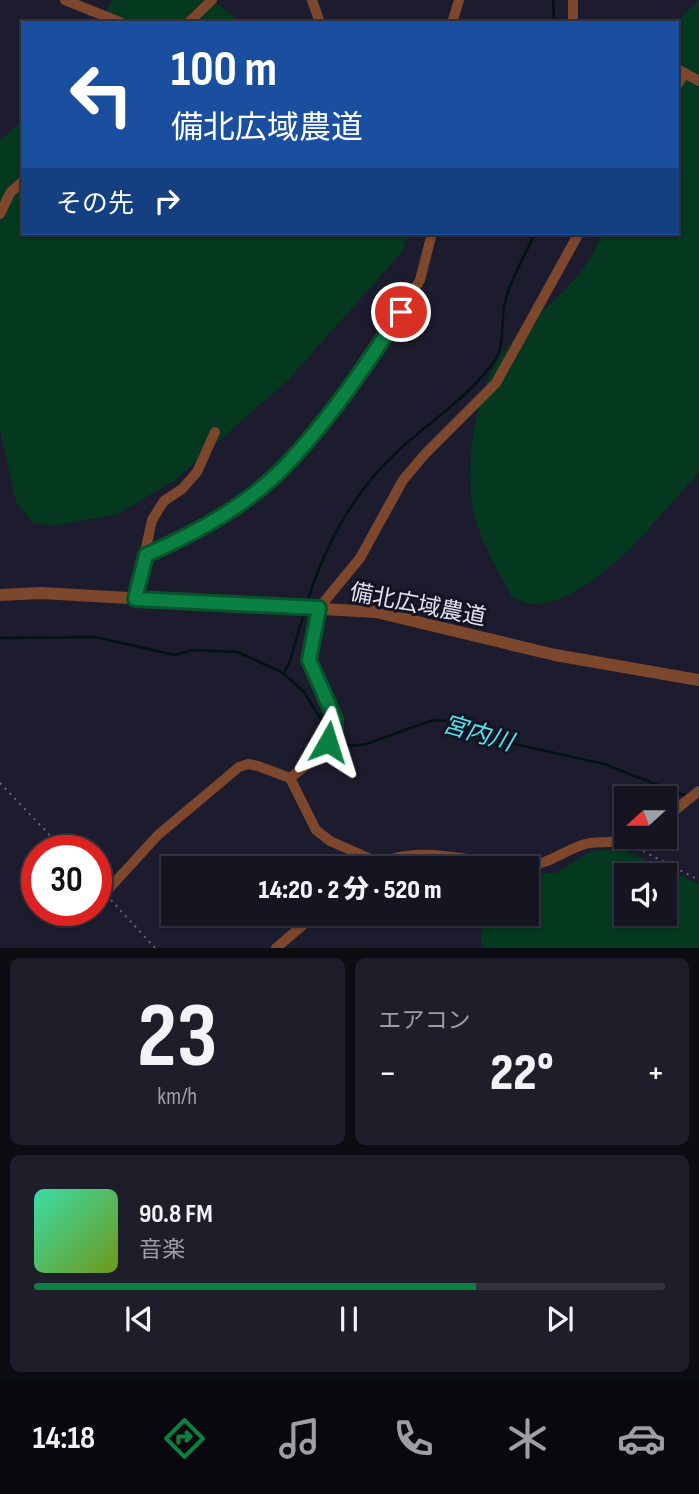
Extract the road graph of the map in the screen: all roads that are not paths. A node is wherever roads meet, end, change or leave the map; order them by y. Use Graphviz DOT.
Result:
graph roads {
  1 [pos="65,0"];
  2 [pos="212,0"];
  3 [pos="312,0"];
  4 [pos="459,0"];
  5 [pos="573,0"];
  6 [pos="117,21"];
  7 [pos="190,21"];
  8 [pos="319,21"];
  9 [pos="453,21"];
  10 [pos="573,21"];
  11 [pos="681,71"];
  12 [pos="699,81"];
  13 [pos="21,183"];
  14 [pos="0,214"];
  15 [pos="431,235"];
  16 [pos="578,235"];
  17 [pos="215,432"];
  18 [pos="146,555"];
  19 [pos="0,595"];
  20 [pos="135,599"];
  21 [pos="319,608"];
  22 [pos="699,680"];
  23 [pos="290,778"];
  24 [pos="699,791"];
  25 [pos="677,808"];
  26 [pos="614,843"];
  27 [pos="358,856"];
  28 [pos="539,862"];
  29 [pos="112,885"];
  30 [pos="302,926"];
  31 [pos="276,948"];
  1 -- 6 [label="street"];
  2 -- 7 [label="street"];
  3 -- 8 [label="street"];
  4 -- 9 [label="street"];
  5 -- 10 [label="street"];
  11 -- 12 [label="street"];
  13 -- 14 [label="street"];
  15 -- 18 [label="street"];
  16 -- 21 [label="street"];
  17 -- 18 [label="street"];
  18 -- 20 [label="street"];
  19 -- 20 [label="street, 備北広域農道"];
  20 -- 21 [label="street, 備北広域農道"];
  21 -- 22 [label="street, 備北広域農道"];
  21 -- 23 [label="street"];
  23 -- 27 [label="street"];
  23 -- 29 [label="street"];
  24 -- 25 [label="street"];
  26 -- 28 [label="street"];
  30 -- 31 [label="street"];
}
